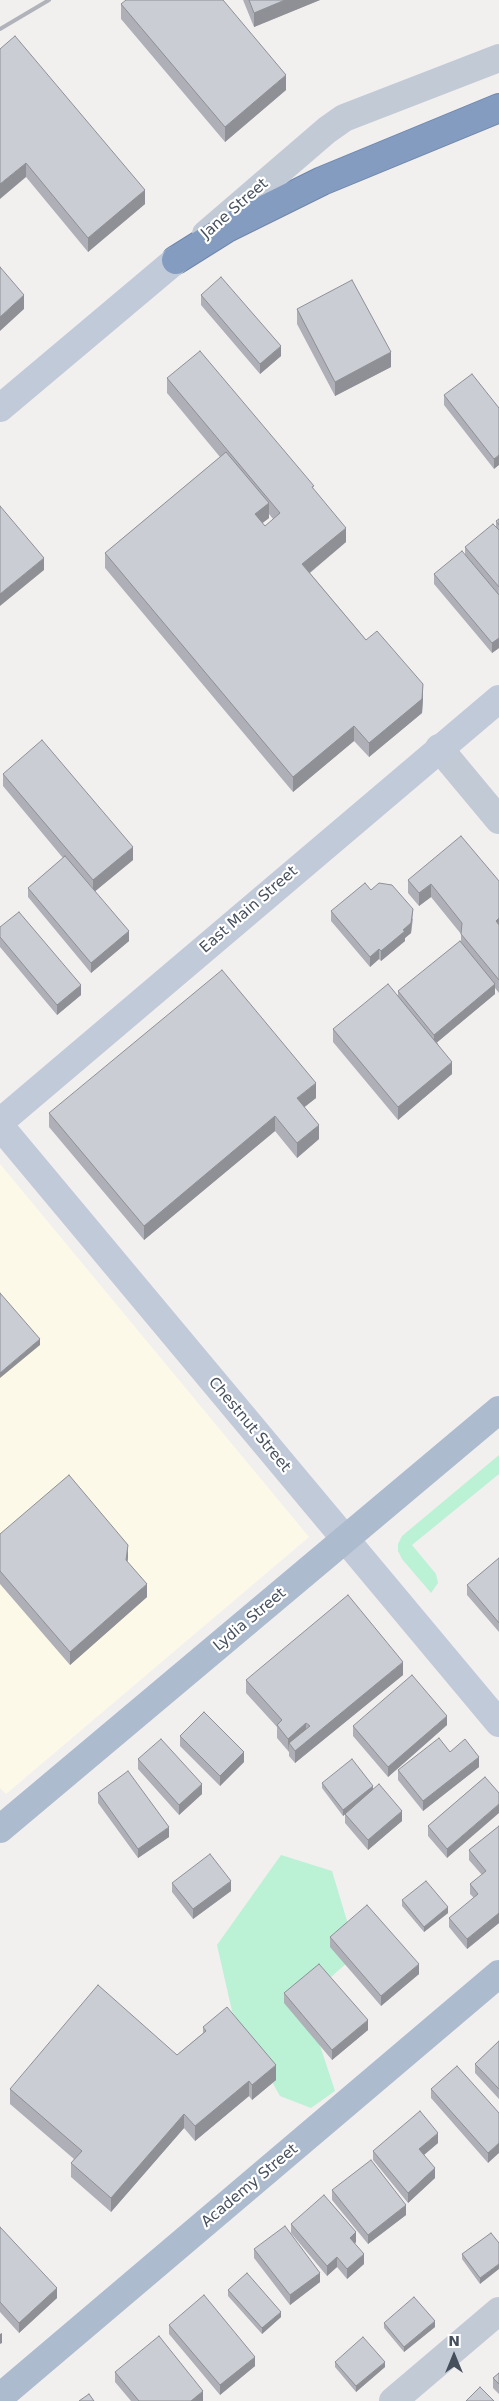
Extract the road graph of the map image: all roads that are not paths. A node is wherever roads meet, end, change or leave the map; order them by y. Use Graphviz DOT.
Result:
graph roads {
  1 [pos="499,58"];
  2 [pos="499,108"];
  3 [pos="176,260"];
  4 [pos="0,408"];
  5 [pos="499,699"];
  6 [pos="439,748"];
  7 [pos="499,820"];
  8 [pos="0,1122"];
  9 [pos="0,1126"];
  10 [pos="499,1410"];
  11 [pos="345,1540"];
  12 [pos="499,1723"];
  13 [pos="4,1819"];
  14 [pos="499,1974"];
  15 [pos="499,2311"];
  16 [pos="0,2397"];
  17 [pos="393,2401"];
  1 -- 3 [label="street, Jane Street"];
  2 -- 3 [label="highway"];
  3 -- 4 [label="main road, Jane Street"];
  5 -- 6 [label="main road, East Main Street"];
  6 -- 7 [label="street"];
  6 -- 8 [label="main road, East Main Street"];
  9 -- 11 [label="main road, Chestnut Street"];
  10 -- 11 [label="main road, Lydia Street"];
  11 -- 12 [label="main road, Chestnut Street"];
  11 -- 13 [label="main road, Lydia Street"];
  14 -- 16 [label="main road, Academy Street"];
  15 -- 17 [label="street"];
}
